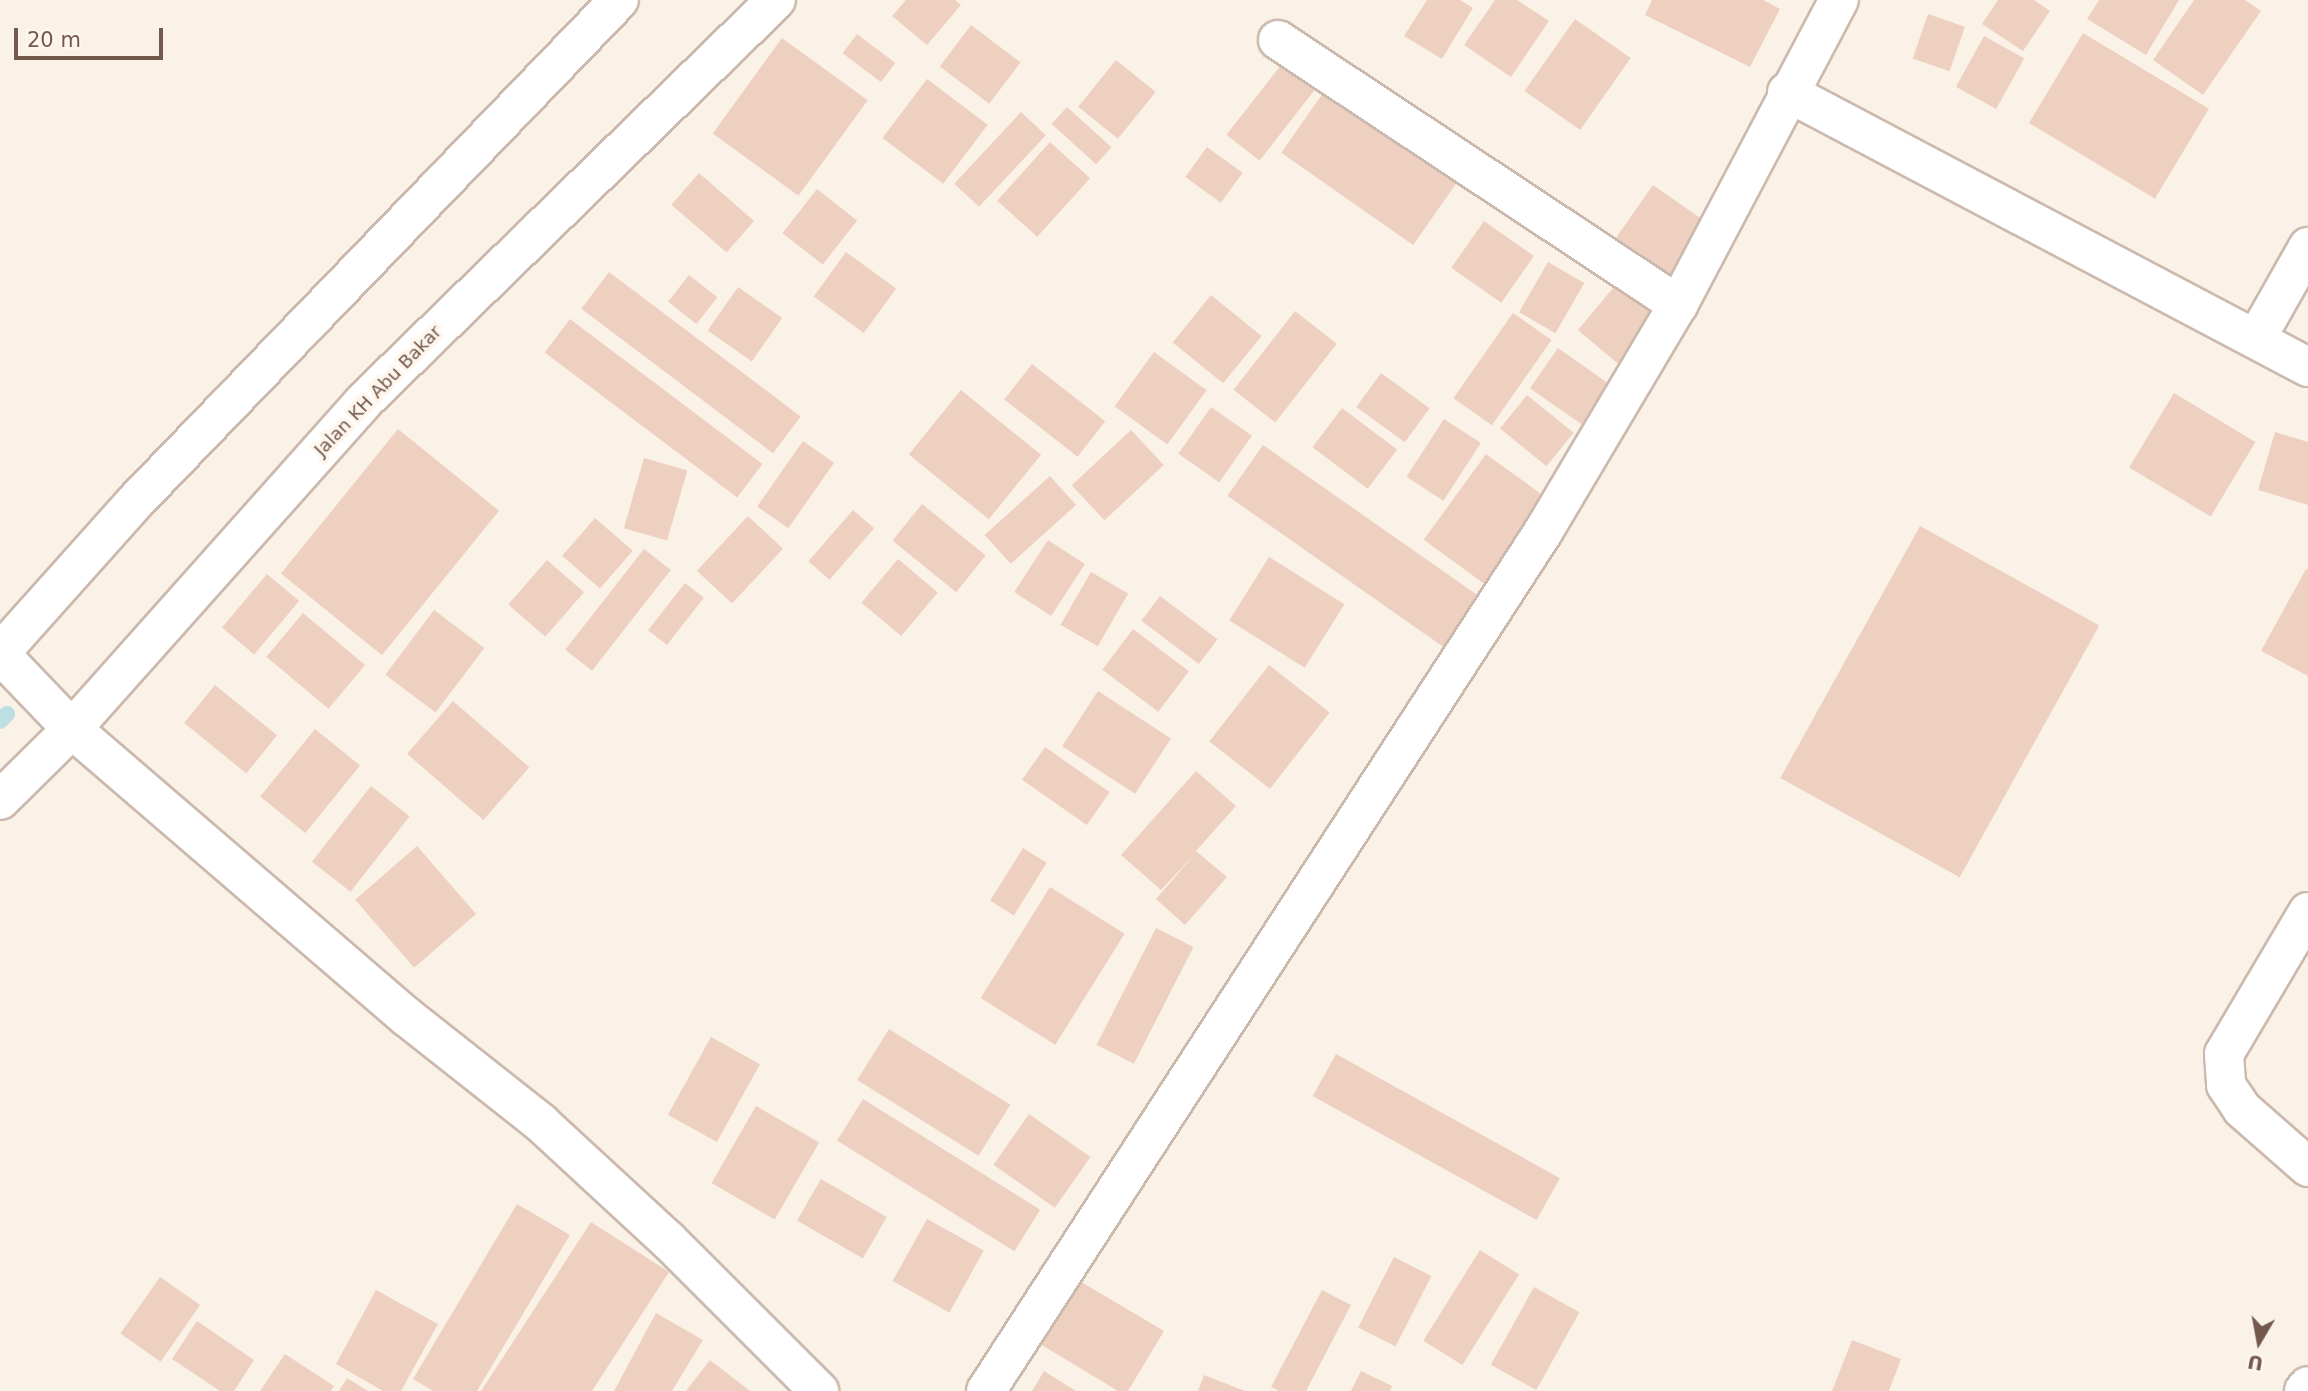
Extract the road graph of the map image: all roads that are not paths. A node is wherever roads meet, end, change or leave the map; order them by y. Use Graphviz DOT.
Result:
graph roads {
  1 [pos="619,0"];
  2 [pos="776,0"];
  3 [pos="1839,0"];
  4 [pos="1278,40"];
  5 [pos="1787,92"];
  6 [pos="2308,247"];
  7 [pos="1678,305"];
  8 [pos="2256,339"];
  9 [pos="2308,367"];
  10 [pos="0,654"];
  11 [pos="72,729"];
  12 [pos="0,800"];
  13 [pos="2308,912"];
  14 [pos="2308,1167"];
  15 [pos="2308,1386"];
  16 [pos="819,1391"];
  17 [pos="986,1391"];
  18 [pos="2304,1391"];
  1 -- 10 [label="street"];
  2 -- 11 [label="street, Jalan KH Abu Bakar"];
  3 -- 5 [label="street"];
  4 -- 7 [label="street"];
  5 -- 7 [label="street"];
  5 -- 8 [label="street"];
  6 -- 8 [label="street"];
  7 -- 17 [label="street"];
  8 -- 9 [label="street"];
  10 -- 11 [label="street"];
  11 -- 12 [label="street, Jalan KH Abu Bakar"];
  11 -- 16 [label="street"];
  13 -- 14 [label="street"];
  15 -- 18 [label="street"];
}
